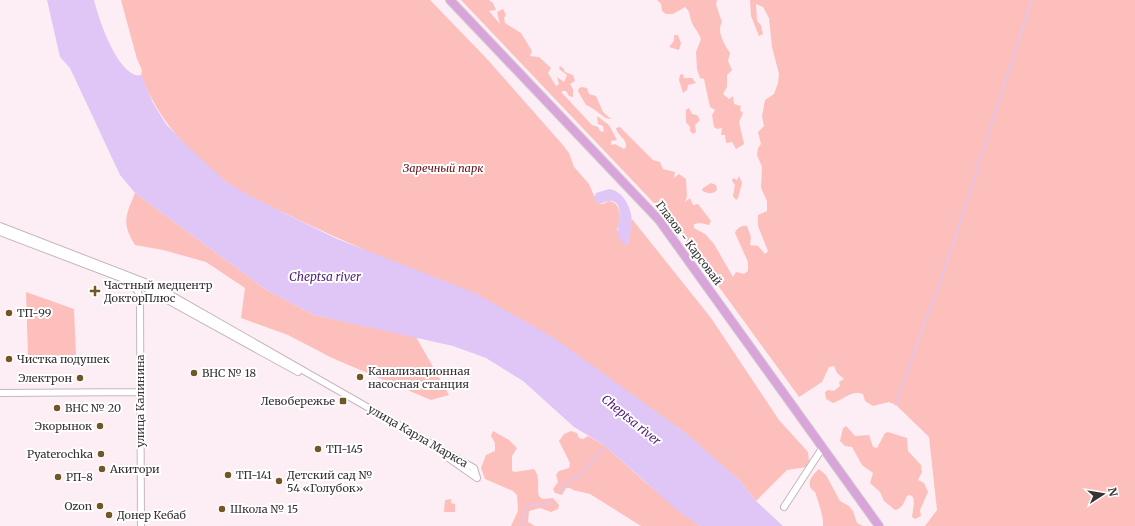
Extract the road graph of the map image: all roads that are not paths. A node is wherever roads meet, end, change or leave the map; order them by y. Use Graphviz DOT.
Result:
graph roads {
  1 [pos="450,0"];
  2 [pos="0,226"];
  3 [pos="0,232"];
  4 [pos="128,280"];
  5 [pos="142,283"];
  6 [pos="155,292"];
  7 [pos="140,300"];
  8 [pos="140,392"];
  9 [pos="0,393"];
  10 [pos="823,447"];
  11 [pos="784,507"];
  12 [pos="141,526"];
  13 [pos="879,526"];
  1 -- 10 [label="main road, Глазов - Карсовай"];
  2 -- 5 [label="street, улица Карла Маркса"];
  3 -- 4 [label="street, улица Карла Маркса"];
  4 -- 5 [label="street, улица Карла Маркса"];
  4 -- 7 [label="street, улица Калинина"];
  5 -- 6 [label="street, улица Карла Маркса"];
  5 -- 6 [label="street, улица Карла Маркса"];
  5 -- 7 [label="street"];
  6 -- 7 [label="street"];
  7 -- 8 [label="street, улица Калинина"];
  8 -- 9 [label="street"];
  8 -- 12 [label="street, улица Калинина"];
  10 -- 11 [label="street"];
  10 -- 13 [label="main road, Глазов - Карсовай"];
}
